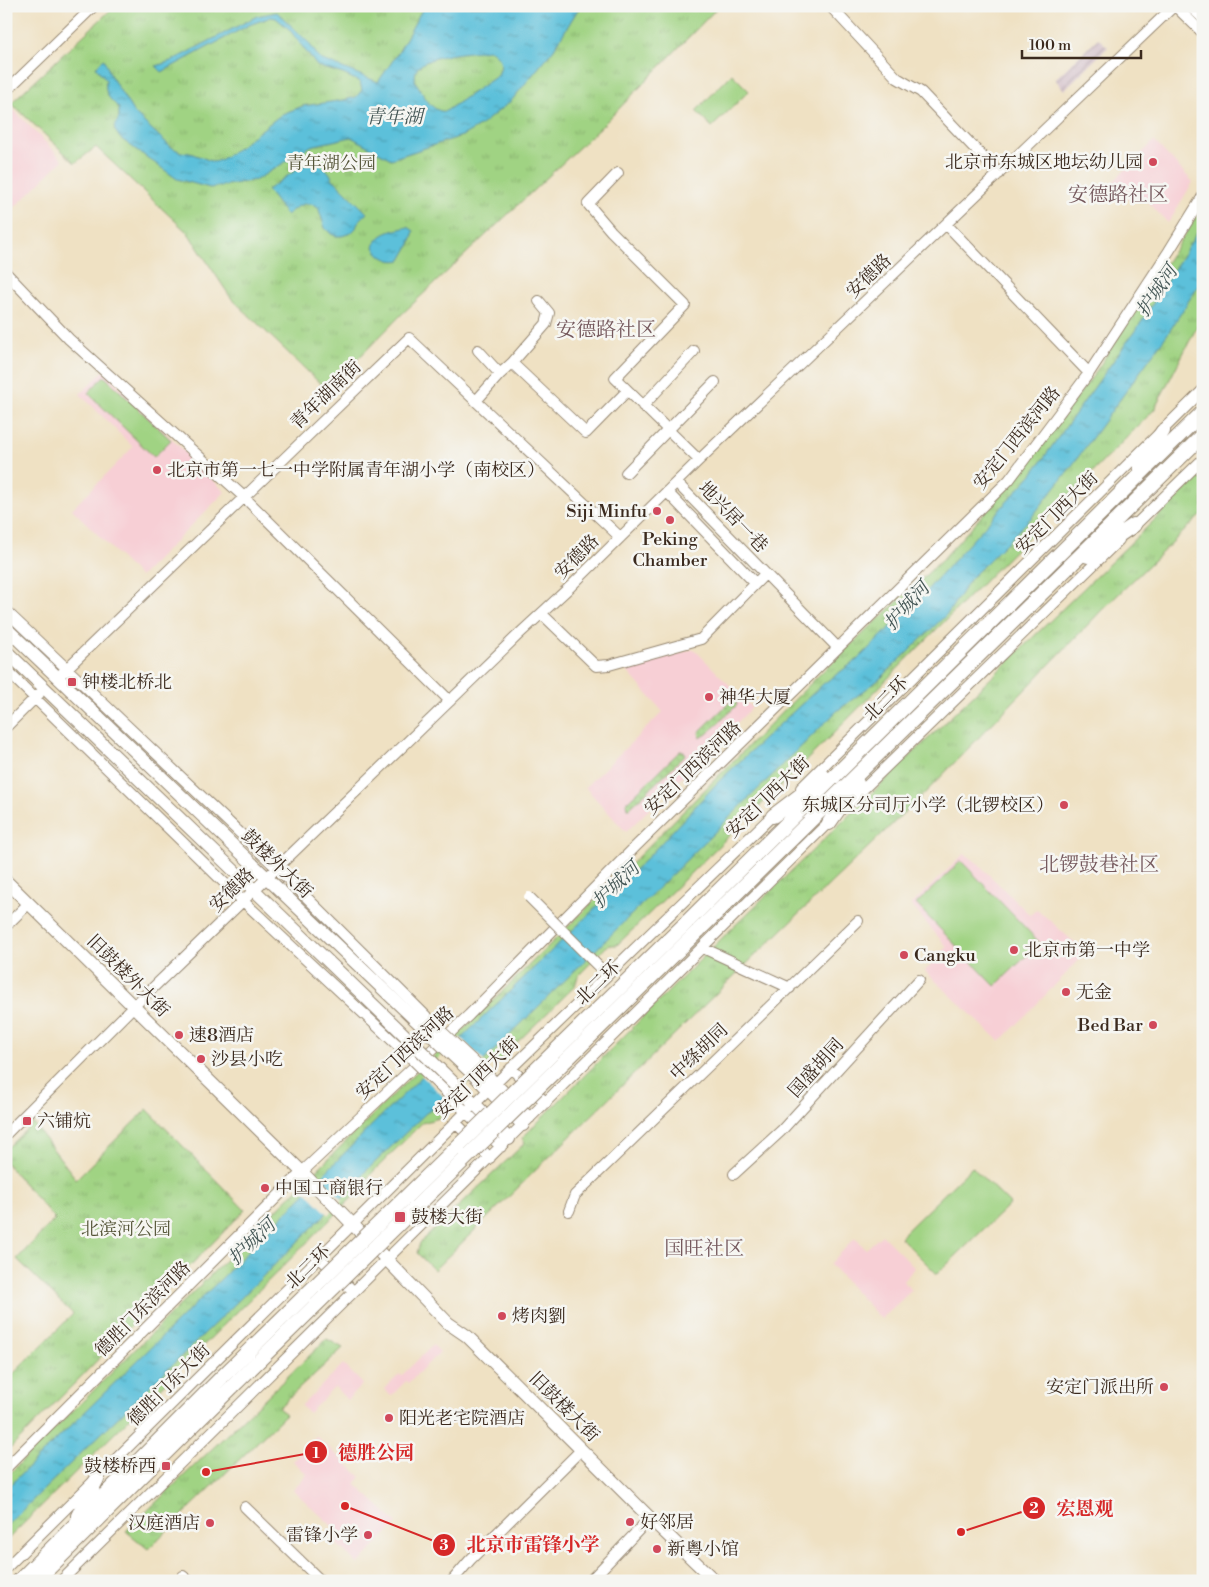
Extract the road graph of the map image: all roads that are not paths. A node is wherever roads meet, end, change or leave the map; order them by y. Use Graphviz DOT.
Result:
graph roads {
  1 [pos="94,6"];
  2 [pos="830,6"];
  3 [pos="1174,6"];
  4 [pos="1191,6"];
  5 [pos="1203,18"];
  6 [pos="1203,33"];
  7 [pos="6,91"];
  8 [pos="618,173"];
  9 [pos="999,174"];
  10 [pos="1203,196"];
  11 [pos="946,224"];
  12 [pos="6,273"];
  13 [pos="539,301"];
  14 [pos="478,350"];
  15 [pos="694,351"];
  16 [pos="512,363"];
  17 [pos="1089,373"];
  18 [pos="500,374"];
  19 [pos="715,382"];
  20 [pos="1203,390"];
  21 [pos="628,391"];
  22 [pos="476,401"];
  23 [pos="643,406"];
  24 [pos="1203,412"];
  25 [pos="669,430"];
  26 [pos="1163,431"];
  27 [pos="1203,435"];
  28 [pos="1203,458"];
  29 [pos="700,460"];
  30 [pos="626,473"];
  31 [pos="677,483"];
  32 [pos="1125,488"];
  33 [pos="668,493"];
  34 [pos="244,497"];
  35 [pos="1134,525"];
  36 [pos="620,537"];
  37 [pos="765,574"];
  38 [pos="1060,575"];
  39 [pos="755,583"];
  40 [pos="6,611"];
  41 [pos="542,614"];
  42 [pos="6,628"];
  43 [pos="838,648"];
  44 [pos="6,652"];
  45 [pos="6,670"];
  46 [pos="62,673"];
  47 [pos="45,688"];
  48 [pos="35,698"];
  49 [pos="450,701"];
  50 [pos="6,727"];
  51 [pos="870,742"];
  52 [pos="881,750"];
  53 [pos="773,816"];
  54 [pos="829,823"];
  55 [pos="277,868"];
  56 [pos="266,879"];
  57 [pos="6,881"];
  58 [pos="254,891"];
  59 [pos="529,897"];
  60 [pos="243,901"];
  61 [pos="29,903"];
  62 [pos="858,921"];
  63 [pos="6,926"];
  64 [pos="703,948"];
  65 [pos="607,975"];
  66 [pos="919,980"];
  67 [pos="790,988"];
  68 [pos="133,1007"];
  69 [pos="432,1029"];
  70 [pos="412,1050"];
  71 [pos="511,1068"];
  72 [pos="492,1086"];
  73 [pos="466,1103"];
  74 [pos="546,1103"];
  75 [pos="455,1122"];
  76 [pos="527,1122"];
  77 [pos="6,1134"];
  78 [pos="505,1143"];
  79 [pos="490,1158"];
  80 [pos="302,1172"];
  81 [pos="734,1174"];
  82 [pos="569,1211"];
  83 [pos="353,1223"];
  84 [pos="320,1257"];
  85 [pos="386,1260"];
  86 [pos="353,1291"];
  87 [pos="227,1382"];
  88 [pos="581,1450"];
  89 [pos="6,1468"];
  90 [pos="97,1479"];
  91 [pos="245,1507"];
  92 [pos="650,1518"];
  93 [pos="73,1528"];
  94 [pos="6,1568"];
  95 [pos="19,1581"];
  96 [pos="36,1581"];
  97 [pos="61,1581"];
  98 [pos="321,1581"];
  99 [pos="452,1581"];
  100 [pos="590,1581"];
  101 [pos="715,1581"];
  1 -- 7 [label="street"];
  2 -- 9 [label="street"];
  3 -- 6 [label="street"];
  3 -- 9 [label="street, 安德路"];
  4 -- 5 [label="main road"];
  8 -- 21 [label="street"];
  9 -- 11 [label="street, 安德路"];
  10 -- 17 [label="street, 安定门西滨河路"];
  11 -- 17 [label="street"];
  11 -- 29 [label="street, 安德路"];
  12 -- 34 [label="street"];
  13 -- 16 [label="street"];
  14 -- 18 [label="street"];
  15 -- 23 [label="street"];
  16 -- 18 [label="street"];
  16 -- 21 [label="street"];
  17 -- 43 [label="street, 安定门西滨河路"];
  18 -- 22 [label="street"];
  19 -- 25 [label="street"];
  20 -- 26 [label="street, 安定门西大街"];
  21 -- 23 [label="street"];
  22 -- 34 [label="street, 青年湖南街"];
  22 -- 36 [label="street, 青年湖南街"];
  23 -- 25 [label="street"];
  24 -- 32 [label="highway, 北二环"];
  25 -- 29 [label="street"];
  25 -- 30 [label="street"];
  26 -- 32 [label="highway"];
  26 -- 53 [label="street, 安定门西大街"];
  27 -- 38 [label="highway, 北二环"];
  28 -- 35 [label="street"];
  29 -- 31 [label="street, 安德路"];
  31 -- 33 [label="street, 安德路"];
  31 -- 37 [label="street, 地兴居一巷"];
  32 -- 51 [label="highway, 北二环"];
  33 -- 36 [label="street, 安德路"];
  33 -- 39 [label="street, 地兴居一巷"];
  34 -- 46 [label="street, 青年湖南街"];
  34 -- 49 [label="street"];
  35 -- 38 [label="highway"];
  35 -- 54 [label="street"];
  36 -- 41 [label="street, 安德路"];
  37 -- 39 [label="street"];
  37 -- 43 [label="street, 地兴居一巷"];
  38 -- 52 [label="highway, 北二环"];
  39 -- 41 [label="street"];
  40 -- 46 [label="street, 鼓楼外大街"];
  41 -- 49 [label="street, 安德路"];
  42 -- 46 [label="main road, 鼓楼外大街"];
  43 -- 80 [label="street, 安定门西滨河路"];
  44 -- 47 [label="main road, 鼓楼外大街"];
  45 -- 48 [label="street, 鼓楼外大街"];
  46 -- 55 [label="street, 鼓楼外大街"];
  46 -- 56 [label="main road, 鼓楼外大街"];
  47 -- 48 [label="street"];
  47 -- 58 [label="main road, 鼓楼外大街"];
  48 -- 50 [label="street"];
  48 -- 60 [label="street, 鼓楼外大街"];
  49 -- 55 [label="street, 安德路"];
  51 -- 53 [label="highway"];
  51 -- 87 [label="highway, 北二环, bridge"];
  52 -- 54 [label="highway"];
  52 -- 87 [label="highway, 北二环, bridge"];
  53 -- 65 [label="street, 安定门西大街"];
  54 -- 64 [label="street"];
  55 -- 56 [label="street, 安德路"];
  55 -- 69 [label="street, 鼓楼外大街"];
  56 -- 58 [label="street, 安德路"];
  56 -- 69 [label="main road, 鼓楼外大街"];
  57 -- 61 [label="main road, 旧鼓楼外大街"];
  58 -- 60 [label="street, 安德路"];
  58 -- 70 [label="main road, 鼓楼外大街"];
  59 -- 65 [label="street, bridge"];
  60 -- 68 [label="street, 安德路"];
  60 -- 70 [label="street, 鼓楼外大街"];
  61 -- 63 [label="street"];
  61 -- 68 [label="main road, 旧鼓楼外大街"];
  62 -- 67 [label="street, 中绦胡同"];
  64 -- 67 [label="street"];
  64 -- 74 [label="street"];
  65 -- 71 [label="street, 安定门西大街"];
  66 -- 81 [label="street, 国盛胡同"];
  67 -- 82 [label="street, 中绦胡同"];
  68 -- 77 [label="street, 安德路"];
  68 -- 80 [label="main road, 旧鼓楼外大街"];
  69 -- 72 [label="main road, 鼓楼外大街, bridge"];
  70 -- 73 [label="main road, 鼓楼外大街, bridge"];
  71 -- 72 [label="street, 安定门西大街"];
  71 -- 74 [label="street"];
  72 -- 73 [label="street, 安定门西大街"];
  72 -- 76 [label="main road, 鼓楼外大街"];
  73 -- 75 [label="street, 安定门西大街"];
  73 -- 78 [label="main road, 鼓楼外大街"];
  74 -- 76 [label="street"];
  75 -- 79 [label="street"];
  75 -- 83 [label="street, 安定门西大街"];
  76 -- 78 [label="street"];
  78 -- 79 [label="street"];
  79 -- 85 [label="street"];
  80 -- 83 [label="main road, 旧鼓楼外大街"];
  80 -- 89 [label="street, 德胜门东滨河路"];
  83 -- 84 [label="street, 德胜门东大街"];
  83 -- 85 [label="main road, 旧鼓楼大街"];
  84 -- 86 [label="street"];
  84 -- 90 [label="street, 德胜门东大街"];
  85 -- 86 [label="street"];
  85 -- 88 [label="main road, 旧鼓楼大街"];
  86 -- 97 [label="street"];
  87 -- 93 [label="highway, 北二环"];
  87 -- 96 [label="highway, 北二环"];
  88 -- 92 [label="main road, 旧鼓楼大街"];
  88 -- 99 [label="street"];
  90 -- 93 [label="highway"];
  90 -- 94 [label="street, 德胜门东大街"];
  91 -- 98 [label="street"];
  92 -- 100 [label="street"];
  92 -- 101 [label="main road, 旧鼓楼大街"];
  93 -- 95 [label="highway, 北二环"];
}
